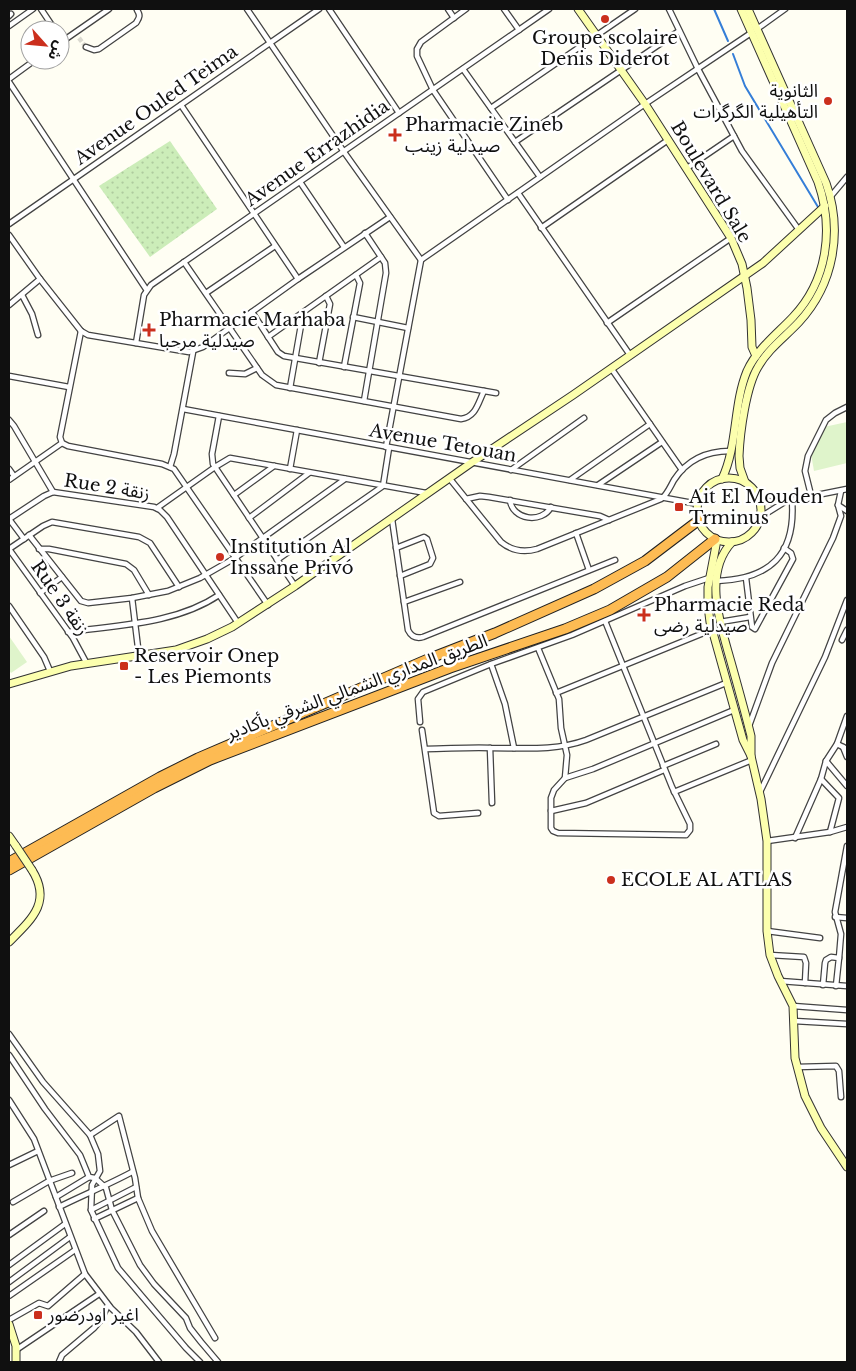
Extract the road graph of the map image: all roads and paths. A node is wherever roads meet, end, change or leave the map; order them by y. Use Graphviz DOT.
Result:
graph roads {
  1 [pos="33,9"];
  2 [pos="41,9"];
  3 [pos="109,9"];
  4 [pos="247,9"];
  5 [pos="319,9"];
  6 [pos="329,9"];
  7 [pos="448,9"];
  8 [pos="466,9"];
  9 [pos="504,9"];
  10 [pos="549,9"];
  11 [pos="578,9"];
  12 [pos="635,9"];
  13 [pos="668,9"];
  14 [pos="741,9"];
  15 [pos="748,9"];
  16 [pos="785,9"];
  17 [pos="137,10"];
  18 [pos="454,18"];
  19 [pos="48,20"];
  20 [pos="9,26"];
  21 [pos="519,30"];
  22 [pos="679,31"];
  23 [pos="754,31"];
  24 [pos="75,32"];
  25 [pos="70,35"];
  26 [pos="597,35"];
  27 [pos="79,38"];
  28 [pos="269,42"];
  29 [pos="86,47"];
  30 [pos="464,68"];
  31 [pos="698,69"];
  32 [pos="22,70"];
  33 [pos="621,70"];
  34 [pos="9,80"];
  35 [pos="433,90"];
  36 [pos="645,104"];
  37 [pos="181,105"];
  38 [pos="491,108"];
  39 [pos="399,113"];
  40 [pos="734,136"];
  41 [pos="668,140"];
  42 [pos="515,142"];
  43 [pos="344,152"];
  44 [pos="687,168"];
  45 [pos="540,177"];
  46 [pos="847,177"];
  47 [pos="73,180"];
  48 [pos="300,182"];
  49 [pos="518,193"];
  50 [pos="831,196"];
  51 [pos="508,200"];
  52 [pos="825,206"];
  53 [pos="253,213"];
  54 [pos="390,217"];
  55 [pos="9,224"];
  56 [pos="541,228"];
  57 [pos="799,230"];
  58 [pos="365,233"];
  59 [pos="9,235"];
  60 [pos="732,238"];
  61 [pos="275,246"];
  62 [pos="344,248"];
  63 [pos="381,258"];
  64 [pos="421,260"];
  65 [pos="184,262"];
  66 [pos="356,275"];
  67 [pos="745,276"];
  68 [pos="40,279"];
  69 [pos="298,279"];
  70 [pos="146,289"];
  71 [pos="206,293"];
  72 [pos="22,295"];
  73 [pos="326,296"];
  74 [pos="9,305"];
  75 [pos="252,312"];
  76 [pos="297,317"];
  77 [pos="353,317"];
  78 [pos="378,322"];
  79 [pos="607,323"];
  80 [pos="229,328"];
  81 [pos="408,328"];
  82 [pos="81,331"];
  83 [pos="38,335"];
  84 [pos="268,337"];
  85 [pos="136,343"];
  86 [pos="192,352"];
  87 [pos="630,355"];
  88 [pos="756,356"];
  89 [pos="295,358"];
  90 [pos="319,363"];
  91 [pos="344,367"];
  92 [pos="257,368"];
  93 [pos="611,368"];
  94 [pos="369,371"];
  95 [pos="229,373"];
  96 [pos="9,376"];
  97 [pos="399,376"];
  98 [pos="69,387"];
  99 [pos="290,388"];
  100 [pos="484,391"];
  101 [pos="496,393"];
  102 [pos="364,401"];
  103 [pos="393,407"];
  104 [pos="847,407"];
  105 [pos="182,409"];
  106 [pos="218,416"];
  107 [pos="584,418"];
  108 [pos="10,421"];
  109 [pos="650,424"];
  110 [pos="297,430"];
  111 [pos="662,442"];
  112 [pos="62,443"];
  113 [pos="388,447"];
  114 [pos="730,451"];
  115 [pos="729,460"];
  116 [pos="36,462"];
  117 [pos="739,462"];
  118 [pos="471,463"];
  119 [pos="274,466"];
  120 [pos="170,467"];
  121 [pos="214,467"];
  122 [pos="9,469"];
  123 [pos="290,469"];
  124 [pos="511,470"];
  125 [pos="682,470"];
  126 [pos="309,473"];
  127 [pos="14,476"];
  128 [pos="450,478"];
  129 [pos="345,479"];
  130 [pos="722,479"];
  131 [pos="9,480"];
  132 [pos="570,480"];
  133 [pos="745,482"];
  134 [pos="598,485"];
  135 [pos="187,486"];
  136 [pos="383,486"];
  137 [pos="847,489"];
  138 [pos="841,491"];
  139 [pos="53,492"];
  140 [pos="429,494"];
  141 [pos="811,495"];
  142 [pos="234,496"];
  143 [pos="664,497"];
  144 [pos="759,499"];
  145 [pos="466,500"];
  146 [pos="510,500"];
  147 [pos="789,500"];
  148 [pos="698,504"];
  149 [pos="838,505"];
  150 [pos="551,507"];
  151 [pos="157,508"];
  152 [pos="847,511"];
  153 [pos="249,518"];
  154 [pos="759,518"];
  155 [pos="9,519"];
  156 [pos="392,519"];
  157 [pos="609,520"];
  158 [pos="699,520"];
  159 [pos="576,533"];
  160 [pos="29,535"];
  161 [pos="263,538"];
  162 [pos="24,539"];
  163 [pos="716,539"];
  164 [pos="732,542"];
  165 [pos="396,548"];
  166 [pos="784,548"];
  167 [pos="9,549"];
  168 [pos="39,549"];
  169 [pos="236,558"];
  170 [pos="277,560"];
  171 [pos="615,560"];
  172 [pos="589,570"];
  173 [pos="206,575"];
  174 [pos="400,576"];
  175 [pos="62,577"];
  176 [pos="709,578"];
  177 [pos="746,578"];
  178 [pos="717,581"];
  179 [pos="460,582"];
  180 [pos="295,586"];
  181 [pos="180,587"];
  182 [pos="40,593"];
  183 [pos="219,594"];
  184 [pos="149,595"];
  185 [pos="132,598"];
  186 [pos="847,600"];
  187 [pos="404,602"];
  188 [pos="268,605"];
  189 [pos="9,606"];
  190 [pos="750,617"];
  191 [pos="605,620"];
  192 [pos="720,622"];
  193 [pos="135,623"];
  194 [pos="238,623"];
  195 [pos="711,630"];
  196 [pos="847,630"];
  197 [pos="68,632"];
  198 [pos="842,640"];
  199 [pos="538,648"];
  200 [pos="139,657"];
  201 [pos="87,664"];
  202 [pos="491,664"];
  203 [pos="624,665"];
  204 [pos="50,671"];
  205 [pos="726,683"];
  206 [pos="9,684"];
  207 [pos="556,692"];
  208 [pos="734,710"];
  209 [pos="644,716"];
  210 [pos="847,716"];
  211 [pos="420,722"];
  212 [pos="749,727"];
  213 [pos="422,730"];
  214 [pos="841,730"];
  215 [pos="847,733"];
  216 [pos="751,736"];
  217 [pos="743,740"];
  218 [pos="654,743"];
  219 [pos="716,744"];
  220 [pos="837,744"];
  221 [pos="566,746"];
  222 [pos="490,748"];
  223 [pos="514,748"];
  224 [pos="845,748"];
  225 [pos="426,749"];
  226 [pos="847,756"];
  227 [pos="751,758"];
  228 [pos="826,762"];
  229 [pos="664,768"];
  230 [pos="565,778"];
  231 [pos="821,778"];
  232 [pos="847,786"];
  233 [pos="674,792"];
  234 [pos="759,793"];
  235 [pos="492,803"];
  236 [pos="551,811"];
  237 [pos="478,813"];
  238 [pos="847,827"];
  239 [pos="830,832"];
  240 [pos="9,836"];
  241 [pos="795,838"];
  242 [pos="767,842"];
  243 [pos="847,846"];
  244 [pos="9,862"];
  245 [pos="9,870"];
  246 [pos="835,916"];
  247 [pos="847,918"];
  248 [pos="767,930"];
  249 [pos="820,938"];
  250 [pos="9,942"];
  251 [pos="770,955"];
  252 [pos="839,958"];
  253 [pos="780,981"];
  254 [pos="805,983"];
  255 [pos="824,985"];
  256 [pos="836,986"];
  257 [pos="847,986"];
  258 [pos="793,1006"];
  259 [pos="847,1010"];
  260 [pos="794,1021"];
  261 [pos="847,1024"];
  262 [pos="9,1034"];
  263 [pos="9,1055"];
  264 [pos="797,1067"];
  265 [pos="841,1097"];
  266 [pos="9,1100"];
  267 [pos="90,1135"];
  268 [pos="38,1151"];
  269 [pos="9,1165"];
  270 [pos="847,1167"];
  271 [pos="132,1172"];
  272 [pos="72,1173"];
  273 [pos="89,1177"];
  274 [pos="95,1178"];
  275 [pos="49,1181"];
  276 [pos="105,1186"];
  277 [pos="136,1187"];
  278 [pos="90,1191"];
  279 [pos="56,1197"];
  280 [pos="138,1198"];
  281 [pos="110,1201"];
  282 [pos="13,1202"];
  283 [pos="59,1207"];
  284 [pos="91,1210"];
  285 [pos="112,1210"];
  286 [pos="44,1211"];
  287 [pos="94,1219"];
  288 [pos="65,1224"];
  289 [pos="9,1235"];
  290 [pos="70,1237"];
  291 [pos="75,1250"];
  292 [pos="9,1265"];
  293 [pos="85,1274"];
  294 [pos="9,1282"];
  295 [pos="99,1294"];
  296 [pos="9,1296"];
  297 [pos="108,1305"];
  298 [pos="9,1320"];
  299 [pos="9,1324"];
  300 [pos="10,1334"];
  301 [pos="215,1338"];
  302 [pos="16,1350"];
  303 [pos="16,1362"];
  304 [pos="60,1362"];
  305 [pos="159,1362"];
  306 [pos="200,1362"];
  307 [pos="218,1362"];
  1 -- 20 [label="street"];
  2 -- 19 [label="street"];
  3 -- 24 [label="street"];
  4 -- 28 [label="street"];
  5 -- 28 [label="street, Avenue Ouled Teima"];
  6 -- 39 [label="street"];
  7 -- 18 [label="street"];
  8 -- 18 [label="street"];
  9 -- 21 [label="street"];
  10 -- 21 [label="street, Avenue Errazhidia"];
  11 -- 26 [label="street, Boulevard Sale"];
  12 -- 26 [label="street"];
  13 -- 22 [label="street"];
  14 -- 23 [label="street"];
  15 -- 23 [label="street"];
  16 -- 23 [label="street"];
  17 -- 29 [label="street"];
  18 -- 35 [label="street"];
  21 -- 30 [label="street, Avenue Errazhidia"];
  22 -- 31 [label="street"];
  22 -- 33 [label="street"];
  23 -- 31 [label="street"];
  23 -- 50 [label="street"];
  23 -- 52 [label="street"];
  24 -- 25 [label="street"];
  24 -- 27 [label="street"];
  26 -- 33 [label="street, Boulevard Sale"];
  26 -- 38 [label="street"];
  28 -- 37 [label="street, Avenue Ouled Teima"];
  28 -- 43 [label="street"];
  30 -- 35 [label="street, Avenue Errazhidia"];
  30 -- 38 [label="street"];
  31 -- 36 [label="street"];
  31 -- 40 [label="street"];
  32 -- 34 [label="street"];
  33 -- 36 [label="street, Boulevard Sale"];
  33 -- 42 [label="street"];
  34 -- 47 [label="street"];
  35 -- 39 [label="street, Avenue Errazhidia"];
  35 -- 51 [label="street"];
  36 -- 41 [label="street, Boulevard Sale"];
  36 -- 45 [label="street"];
  37 -- 47 [label="street, Avenue Ouled Teima"];
  37 -- 53 [label="street"];
  38 -- 42 [label="street"];
  39 -- 43 [label="street, Avenue Errazhidia"];
  40 -- 44 [label="street"];
  40 -- 57 [label="street"];
  41 -- 44 [label="street, Boulevard Sale"];
  41 -- 56 [label="street"];
  42 -- 45 [label="street"];
  43 -- 48 [label="street, Avenue Errazhidia"];
  43 -- 54 [label="street"];
  44 -- 60 [label="street, Boulevard Sale"];
  45 -- 49 [label="street"];
  46 -- 50 [label="street"];
  47 -- 55 [label="street, Avenue Ouled Teima"];
  47 -- 70 [label="street"];
  48 -- 53 [label="street, Avenue Errazhidia"];
  48 -- 62 [label="street"];
  49 -- 51 [label="street"];
  49 -- 56 [label="street"];
  50 -- 117 [label="street"];
  51 -- 64 [label="street"];
  52 -- 57 [label="street"];
  52 -- 88 [label="street"];
  53 -- 61 [label="street"];
  53 -- 65 [label="street, Avenue Errazhidia"];
  54 -- 58 [label="street"];
  54 -- 64 [label="street"];
  56 -- 79 [label="street"];
  57 -- 67 [label="street"];
  58 -- 62 [label="street"];
  58 -- 63 [label="street"];
  59 -- 68 [label="street"];
  60 -- 67 [label="street, Boulevard Sale"];
  60 -- 79 [label="street"];
  61 -- 69 [label="street"];
  61 -- 71 [label="street"];
  62 -- 69 [label="street"];
  63 -- 66 [label="street"];
  63 -- 78 [label="street"];
  64 -- 81 [label="street"];
  65 -- 70 [label="street, Avenue Errazhidia"];
  65 -- 71 [label="street"];
  66 -- 73 [label="street"];
  66 -- 77 [label="street"];
  67 -- 87 [label="street"];
  67 -- 88 [label="street, Boulevard Sale"];
  68 -- 72 [label="street"];
  68 -- 82 [label="street"];
  69 -- 75 [label="street"];
  70 -- 85 [label="street"];
  71 -- 80 [label="street"];
  72 -- 74 [label="street"];
  72 -- 83 [label="street"];
  73 -- 76 [label="street"];
  73 -- 90 [label="street"];
  75 -- 80 [label="street"];
  75 -- 84 [label="street"];
  76 -- 84 [label="street"];
  76 -- 89 [label="street"];
  77 -- 78 [label="street"];
  77 -- 91 [label="street"];
  78 -- 81 [label="street"];
  78 -- 94 [label="street"];
  79 -- 87 [label="street"];
  80 -- 86 [label="street"];
  80 -- 92 [label="street"];
  81 -- 97 [label="street"];
  82 -- 85 [label="street"];
  82 -- 98 [label="street"];
  84 -- 89 [label="street"];
  85 -- 86 [label="street"];
  86 -- 105 [label="street"];
  87 -- 93 [label="street"];
  88 -- 114 [label="street"];
  89 -- 90 [label="street"];
  89 -- 99 [label="street"];
  90 -- 91 [label="street"];
  91 -- 94 [label="street"];
  92 -- 95 [label="street"];
  92 -- 99 [label="street"];
  93 -- 109 [label="street"];
  93 -- 118 [label="street"];
  94 -- 97 [label="street"];
  94 -- 102 [label="street"];
  96 -- 98 [label="street"];
  97 -- 100 [label="street"];
  97 -- 103 [label="street"];
  98 -- 112 [label="street"];
  99 -- 102 [label="street"];
  100 -- 101 [label="street"];
  100 -- 103 [label="street"];
  102 -- 103 [label="street"];
  103 -- 113 [label="street"];
  104 -- 141 [label="street"];
  105 -- 106 [label="street, Avenue Tetouan"];
  105 -- 120 [label="street"];
  106 -- 110 [label="street, Avenue Tetouan"];
  106 -- 121 [label="street"];
  107 -- 124 [label="street"];
  108 -- 116 [label="street, Rue 2 زنقة"];
  109 -- 111 [label="street"];
  109 -- 132 [label="street"];
  110 -- 113 [label="street, Avenue Tetouan"];
  110 -- 123 [label="street"];
  111 -- 125 [label="street"];
  111 -- 134 [label="street"];
  112 -- 116 [label="street"];
  112 -- 120 [label="street"];
  113 -- 118 [label="street, Avenue Tetouan"];
  113 -- 136 [label="street"];
  114 -- 115 [label="street"];
  114 -- 125 [label="street"];
  115 -- 117 [label="street"];
  115 -- 130 [label="street"];
  116 -- 127 [label="street"];
  116 -- 139 [label="street, Rue 2 زنقة"];
  117 -- 133 [label="street"];
  118 -- 124 [label="street, Avenue Tetouan"];
  118 -- 128 [label="street"];
  119 -- 121 [label="street"];
  119 -- 123 [label="street"];
  119 -- 142 [label="street"];
  120 -- 135 [label="street"];
  121 -- 135 [label="street"];
  121 -- 142 [label="street"];
  122 -- 127 [label="street"];
  123 -- 126 [label="street"];
  124 -- 132 [label="street, Avenue Tetouan"];
  125 -- 143 [label="street"];
  126 -- 129 [label="street"];
  126 -- 153 [label="street"];
  127 -- 131 [label="street"];
  128 -- 140 [label="street"];
  128 -- 145 [label="street"];
  129 -- 136 [label="street"];
  129 -- 161 [label="street"];
  130 -- 133 [label="street"];
  130 -- 148 [label="street"];
  132 -- 134 [label="street, Avenue Tetouan"];
  133 -- 144 [label="street"];
  134 -- 143 [label="street, Avenue Tetouan"];
  135 -- 151 [label="street"];
  135 -- 169 [label="street"];
  136 -- 140 [label="street"];
  136 -- 170 [label="street"];
  137 -- 138 [label="street"];
  138 -- 141 [label="street"];
  138 -- 149 [label="street"];
  139 -- 151 [label="street, Rue 2 زنقة"];
  139 -- 155 [label="street, Rue 2 زنقة"];
  140 -- 156 [label="street"];
  141 -- 147 [label="street"];
  142 -- 153 [label="street"];
  143 -- 148 [label="street, Avenue Tetouan"];
  143 -- 157 [label="street"];
  144 -- 147 [label="street"];
  144 -- 154 [label="street"];
  145 -- 146 [label="street"];
  145 -- 159 [label="street"];
  146 -- 150 [label="street"];
  146 -- 150 [label="street"];
  147 -- 154 [label="street"];
  147 -- 166 [label="street"];
  148 -- 158 [label="street"];
  149 -- 152 [label="street"];
  149 -- 212 [label="street"];
  150 -- 157 [label="street"];
  151 -- 173 [label="street"];
  153 -- 161 [label="street"];
  154 -- 164 [label="street"];
  155 -- 162 [label="street"];
  156 -- 165 [label="street"];
  156 -- 180 [label="street"];
  157 -- 159 [label="street"];
  158 -- 163 [label="street"];
  158 -- 244 [label="highway, الطريق المداري الشمالي الشرقي بأكادير"];
  159 -- 172 [label="street"];
  160 -- 162 [label="street"];
  160 -- 168 [label="street"];
  160 -- 181 [label="street"];
  161 -- 169 [label="street"];
  161 -- 170 [label="street"];
  162 -- 167 [label="street"];
  163 -- 164 [label="street"];
  163 -- 176 [label="street"];
  163 -- 245 [label="highway, الطريق المداري الشمالي الشرقي بأكادير"];
  164 -- 178 [label="street"];
  165 -- 174 [label="street"];
  165 -- 174 [label="street"];
  166 -- 177 [label="street"];
  166 -- 190 [label="street"];
  167 -- 182 [label="street, Rue 3 زنقة"];
  168 -- 175 [label="street"];
  168 -- 184 [label="street"];
  169 -- 173 [label="street"];
  169 -- 188 [label="street"];
  170 -- 180 [label="street"];
  171 -- 172 [label="street"];
  172 -- 187 [label="street"];
  173 -- 181 [label="street"];
  173 -- 183 [label="street"];
  174 -- 187 [label="street"];
  175 -- 182 [label="street"];
  175 -- 185 [label="street"];
  176 -- 191 [label="street"];
  176 -- 195 [label="street"];
  177 -- 178 [label="street"];
  177 -- 190 [label="street"];
  178 -- 192 [label="street"];
  179 -- 187 [label="street"];
  180 -- 188 [label="street"];
  181 -- 184 [label="street"];
  182 -- 197 [label="street, Rue 3 زنقة"];
  183 -- 193 [label="street"];
  183 -- 194 [label="street"];
  184 -- 185 [label="street"];
  185 -- 193 [label="street"];
  186 -- 234 [label="street"];
  188 -- 194 [label="street"];
  189 -- 204 [label="street"];
  190 -- 192 [label="street"];
  191 -- 199 [label="street"];
  191 -- 203 [label="street"];
  192 -- 212 [label="street"];
  193 -- 197 [label="street"];
  193 -- 200 [label="street"];
  194 -- 200 [label="street"];
  195 -- 203 [label="street"];
  195 -- 205 [label="street"];
  196 -- 198 [label="street"];
  197 -- 201 [label="street, Rue 3 زنقة"];
  199 -- 202 [label="street"];
  199 -- 207 [label="street"];
  200 -- 201 [label="street"];
  201 -- 204 [label="street"];
  202 -- 211 [label="street"];
  202 -- 223 [label="street"];
  203 -- 207 [label="street"];
  203 -- 209 [label="street"];
  204 -- 206 [label="street"];
  205 -- 208 [label="street"];
  205 -- 209 [label="street"];
  207 -- 221 [label="street"];
  208 -- 217 [label="street"];
  208 -- 218 [label="street"];
  209 -- 218 [label="street"];
  209 -- 221 [label="street"];
  210 -- 214 [label="street"];
  212 -- 216 [label="street"];
  213 -- 225 [label="street"];
  214 -- 215 [label="street"];
  214 -- 220 [label="street"];
  216 -- 217 [label="street"];
  216 -- 227 [label="street"];
  217 -- 227 [label="street"];
  218 -- 229 [label="street"];
  218 -- 230 [label="street"];
  219 -- 229 [label="street"];
  220 -- 224 [label="street"];
  220 -- 228 [label="street"];
  221 -- 223 [label="street"];
  221 -- 230 [label="street"];
  222 -- 223 [label="street"];
  222 -- 225 [label="street"];
  222 -- 235 [label="street"];
  224 -- 226 [label="street"];
  225 -- 237 [label="street"];
  227 -- 233 [label="street"];
  227 -- 234 [label="street"];
  228 -- 231 [label="street"];
  228 -- 232 [label="street"];
  229 -- 233 [label="street"];
  229 -- 236 [label="street"];
  230 -- 236 [label="street"];
  231 -- 239 [label="street"];
  231 -- 241 [label="street"];
  233 -- 236 [label="street"];
  234 -- 242 [label="street"];
  238 -- 239 [label="street"];
  239 -- 241 [label="street"];
  240 -- 250 [label="street, bridge"];
  241 -- 242 [label="street"];
  242 -- 248 [label="street"];
  243 -- 246 [label="street"];
  246 -- 247 [label="street"];
  246 -- 252 [label="street"];
  248 -- 249 [label="street"];
  248 -- 251 [label="street"];
  251 -- 253 [label="street"];
  251 -- 254 [label="street"];
  252 -- 255 [label="street"];
  252 -- 256 [label="street"];
  253 -- 254 [label="street"];
  253 -- 258 [label="street"];
  254 -- 255 [label="street"];
  255 -- 256 [label="street"];
  256 -- 257 [label="street"];
  258 -- 259 [label="street"];
  258 -- 260 [label="street"];
  260 -- 261 [label="street"];
  260 -- 264 [label="street"];
  262 -- 267 [label="street"];
  263 -- 273 [label="street"];
  264 -- 265 [label="street"];
  264 -- 270 [label="street"];
  266 -- 268 [label="street"];
  267 -- 271 [label="street"];
  267 -- 274 [label="street"];
  268 -- 269 [label="street"];
  268 -- 275 [label="street"];
  271 -- 276 [label="street"];
  271 -- 277 [label="street"];
  272 -- 275 [label="street"];
  273 -- 274 [label="street"];
  273 -- 279 [label="street"];
  274 -- 276 [label="street"];
  274 -- 278 [label="street"];
  275 -- 279 [label="street"];
  275 -- 282 [label="street"];
  276 -- 278 [label="street"];
  276 -- 281 [label="street"];
  277 -- 280 [label="street"];
  277 -- 281 [label="street"];
  278 -- 283 [label="street"];
  278 -- 284 [label="street"];
  279 -- 283 [label="street"];
  280 -- 285 [label="street"];
  280 -- 301 [label="street"];
  281 -- 284 [label="street"];
  281 -- 285 [label="street"];
  283 -- 288 [label="street"];
  284 -- 287 [label="street"];
  285 -- 287 [label="street"];
  285 -- 307 [label="street"];
  286 -- 289 [label="street"];
  287 -- 306 [label="street"];
  288 -- 290 [label="street"];
  288 -- 292 [label="street"];
  290 -- 291 [label="street"];
  290 -- 294 [label="street"];
  291 -- 293 [label="street"];
  291 -- 296 [label="street"];
  293 -- 295 [label="street"];
  293 -- 298 [label="street"];
  295 -- 297 [label="street"];
  295 -- 302 [label="street"];
  297 -- 304 [label="street"];
  297 -- 305 [label="street"];
  299 -- 300 [label="street"];
  300 -- 302 [label="street"];
  302 -- 303 [label="street"];
}
